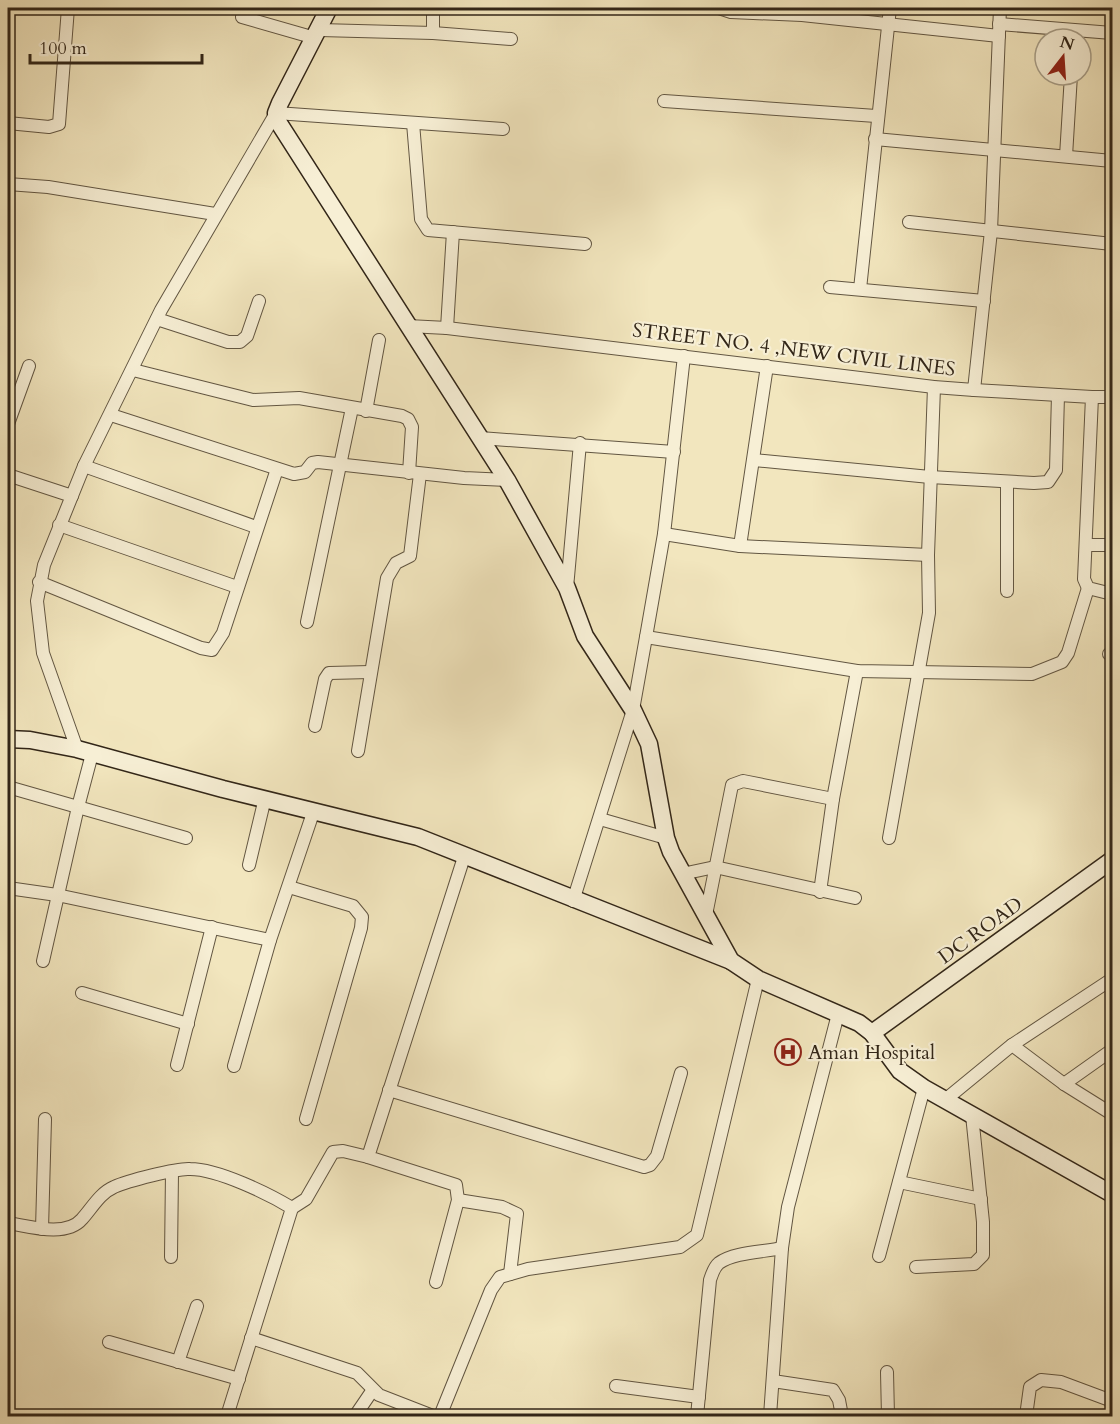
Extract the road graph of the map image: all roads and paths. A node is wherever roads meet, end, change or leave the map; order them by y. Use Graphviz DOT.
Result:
graph roads {
  1 [pos="68,8"];
  2 [pos="329,8"];
  3 [pos="433,8"];
  4 [pos="719,8"];
  5 [pos="890,8"];
  6 [pos="1000,8"];
  7 [pos="802,11"];
  8 [pos="242,17"];
  9 [pos="889,24"];
  10 [pos="999,30"];
  11 [pos="1033,32"];
  12 [pos="433,33"];
  13 [pos="1113,33"];
  14 [pos="317,34"];
  15 [pos="1093,34"];
  16 [pos="511,39"];
  17 [pos="1070,87"];
  18 [pos="664,101"];
  19 [pos="276,113"];
  20 [pos="876,116"];
  21 [pos="8,123"];
  22 [pos="413,123"];
  23 [pos="503,129"];
  24 [pos="875,139"];
  25 [pos="993,150"];
  26 [pos="1066,156"];
  27 [pos="1113,161"];
  28 [pos="8,184"];
  29 [pos="215,214"];
  30 [pos="909,222"];
  31 [pos="991,231"];
  32 [pos="453,232"];
  33 [pos="585,244"];
  34 [pos="1113,244"];
  35 [pos="830,287"];
  36 [pos="860,289"];
  37 [pos="259,301"];
  38 [pos="984,301"];
  39 [pos="157,319"];
  40 [pos="408,326"];
  41 [pos="447,328"];
  42 [pos="379,340"];
  43 [pos="684,356"];
  44 [pos="29,366"];
  45 [pos="766,366"];
  46 [pos="133,369"];
  47 [pos="934,387"];
  48 [pos="974,390"];
  49 [pos="1058,395"];
  50 [pos="1092,397"];
  51 [pos="1113,397"];
  52 [pos="352,408"];
  53 [pos="366,411"];
  54 [pos="111,416"];
  55 [pos="8,424"];
  56 [pos="480,438"];
  57 [pos="580,443"];
  58 [pos="674,452"];
  59 [pos="754,460"];
  60 [pos="84,466"];
  61 [pos="341,466"];
  62 [pos="277,469"];
  63 [pos="415,474"];
  64 [pos="8,475"];
  65 [pos="930,477"];
  66 [pos="507,480"];
  67 [pos="1007,482"];
  68 [pos="72,496"];
  69 [pos="59,525"];
  70 [pos="256,527"];
  71 [pos="664,534"];
  72 [pos="1086,545"];
  73 [pos="1113,545"];
  74 [pos="740,546"];
  75 [pos="928,555"];
  76 [pos="39,582"];
  77 [pos="237,587"];
  78 [pos="567,588"];
  79 [pos="1088,588"];
  80 [pos="1007,591"];
  81 [pos="1113,594"];
  82 [pos="308,622"];
  83 [pos="646,637"];
  84 [pos="857,671"];
  85 [pos="370,672"];
  86 [pos="920,673"];
  87 [pos="633,710"];
  88 [pos="315,726"];
  89 [pos="8,739"];
  90 [pos="358,751"];
  91 [pos="85,752"];
  92 [pos="8,787"];
  93 [pos="265,798"];
  94 [pos="833,799"];
  95 [pos="78,807"];
  96 [pos="314,810"];
  97 [pos="600,819"];
  98 [pos="186,838"];
  99 [pos="666,838"];
  100 [pos="889,838"];
  101 [pos="464,856"];
  102 [pos="1113,860"];
  103 [pos="249,865"];
  104 [pos="715,867"];
  105 [pos="682,874"];
  106 [pos="289,887"];
  107 [pos="8,888"];
  108 [pos="820,892"];
  109 [pos="57,895"];
  110 [pos="855,898"];
  111 [pos="573,901"];
  112 [pos="706,915"];
  113 [pos="212,927"];
  114 [pos="270,940"];
  115 [pos="44,961"];
  116 [pos="731,961"];
  117 [pos="758,979"];
  118 [pos="1113,979"];
  119 [pos="82,993"];
  120 [pos="838,1014"];
  121 [pos="188,1024"];
  122 [pos="873,1034"];
  123 [pos="1012,1045"];
  124 [pos="1113,1050"];
  125 [pos="177,1065"];
  126 [pos="234,1066"];
  127 [pos="681,1073"];
  128 [pos="1064,1084"];
  129 [pos="924,1088"];
  130 [pos="389,1090"];
  131 [pos="945,1100"];
  132 [pos="1113,1114"];
  133 [pos="972,1115"];
  134 [pos="45,1119"];
  135 [pos="306,1119"];
  136 [pos="368,1157"];
  137 [pos="172,1172"];
  138 [pos="899,1182"];
  139 [pos="1113,1194"];
  140 [pos="981,1199"];
  141 [pos="458,1200"];
  142 [pos="292,1208"];
  143 [pos="8,1222"];
  144 [pos="42,1229"];
  145 [pos="782,1248"];
  146 [pos="879,1256"];
  147 [pos="171,1257"];
  148 [pos="916,1267"];
  149 [pos="510,1274"];
  150 [pos="436,1282"];
  151 [pos="197,1306"];
  152 [pos="251,1338"];
  153 [pos="109,1342"];
  154 [pos="178,1362"];
  155 [pos="887,1372"];
  156 [pos="239,1379"];
  157 [pos="774,1381"];
  158 [pos="616,1386"];
  159 [pos="372,1390"];
  160 [pos="699,1397"];
  161 [pos="1113,1401"];
  162 [pos="227,1416"];
  163 [pos="355,1416"];
  164 [pos="433,1416"];
  165 [pos="440,1416"];
  166 [pos="698,1416"];
  167 [pos="770,1416"];
  168 [pos="842,1416"];
  169 [pos="888,1416"];
  170 [pos="1026,1416"];
  1 -- 21 [label="street"];
  2 -- 14 [label="main road"];
  3 -- 12 [label="street"];
  4 -- 7 [label="street"];
  5 -- 9 [label="street"];
  6 -- 10 [label="street, STREET NO. 4 ,NEW CIVIL LINES"];
  7 -- 9 [label="street"];
  8 -- 14 [label="street"];
  9 -- 10 [label="street"];
  9 -- 20 [label="street"];
  10 -- 11 [label="street"];
  10 -- 25 [label="street, STREET NO. 4 ,NEW CIVIL LINES"];
  12 -- 14 [label="street"];
  12 -- 16 [label="street"];
  13 -- 15 [label="street"];
  14 -- 19 [label="main road"];
  17 -- 26 [label="street"];
  18 -- 20 [label="street"];
  19 -- 22 [label="street"];
  19 -- 29 [label="street"];
  19 -- 40 [label="main road"];
  20 -- 24 [label="street"];
  22 -- 23 [label="street"];
  22 -- 32 [label="street"];
  24 -- 25 [label="street"];
  24 -- 36 [label="street"];
  25 -- 26 [label="street"];
  25 -- 31 [label="street, STREET NO. 4 ,NEW CIVIL LINES"];
  26 -- 27 [label="street"];
  28 -- 29 [label="street"];
  29 -- 39 [label="street"];
  30 -- 31 [label="street"];
  31 -- 34 [label="street"];
  31 -- 38 [label="street, STREET NO. 4 ,NEW CIVIL LINES"];
  32 -- 33 [label="street"];
  32 -- 41 [label="street"];
  35 -- 36 [label="street"];
  36 -- 38 [label="street"];
  37 -- 39 [label="street"];
  38 -- 48 [label="street, STREET NO. 4 ,NEW CIVIL LINES"];
  39 -- 46 [label="street"];
  40 -- 41 [label="street, STREET NO. 4 ,NEW CIVIL LINES"];
  40 -- 56 [label="main road"];
  41 -- 43 [label="street, STREET NO. 4 ,NEW CIVIL LINES"];
  42 -- 53 [label="street"];
  43 -- 45 [label="street, STREET NO. 4 ,NEW CIVIL LINES"];
  43 -- 58 [label="street"];
  44 -- 55 [label="street"];
  45 -- 47 [label="street, STREET NO. 4 ,NEW CIVIL LINES"];
  45 -- 59 [label="street"];
  46 -- 52 [label="street"];
  46 -- 54 [label="street"];
  47 -- 48 [label="street, STREET NO. 4 ,NEW CIVIL LINES"];
  47 -- 65 [label="street"];
  48 -- 49 [label="street"];
  49 -- 50 [label="street"];
  49 -- 67 [label="street"];
  50 -- 51 [label="street"];
  50 -- 72 [label="street"];
  52 -- 53 [label="street"];
  52 -- 61 [label="street"];
  53 -- 63 [label="street"];
  54 -- 60 [label="street"];
  54 -- 62 [label="street"];
  56 -- 57 [label="street"];
  56 -- 66 [label="main road"];
  57 -- 58 [label="street"];
  57 -- 78 [label="street"];
  58 -- 71 [label="street"];
  59 -- 65 [label="street"];
  59 -- 74 [label="street"];
  60 -- 68 [label="street"];
  60 -- 70 [label="street"];
  61 -- 62 [label="street"];
  61 -- 63 [label="street"];
  61 -- 82 [label="street"];
  62 -- 70 [label="street"];
  63 -- 66 [label="street"];
  63 -- 85 [label="street"];
  64 -- 68 [label="street"];
  65 -- 67 [label="street"];
  65 -- 75 [label="street"];
  66 -- 78 [label="main road"];
  67 -- 80 [label="street"];
  68 -- 69 [label="street"];
  69 -- 76 [label="street"];
  69 -- 77 [label="street"];
  70 -- 77 [label="street"];
  71 -- 74 [label="street"];
  71 -- 83 [label="street"];
  72 -- 73 [label="street"];
  72 -- 79 [label="street"];
  74 -- 75 [label="street"];
  75 -- 86 [label="street"];
  76 -- 77 [label="street"];
  76 -- 91 [label="street"];
  78 -- 87 [label="main road"];
  79 -- 81 [label="street"];
  79 -- 86 [label="street"];
  83 -- 84 [label="street"];
  83 -- 87 [label="street"];
  84 -- 86 [label="street"];
  84 -- 94 [label="street"];
  85 -- 88 [label="street"];
  85 -- 90 [label="street"];
  86 -- 100 [label="street"];
  87 -- 97 [label="street"];
  87 -- 99 [label="main road"];
  89 -- 91 [label="main road"];
  91 -- 93 [label="main road"];
  91 -- 95 [label="street"];
  92 -- 95 [label="street"];
  93 -- 96 [label="main road"];
  93 -- 103 [label="street"];
  94 -- 104 [label="street"];
  94 -- 108 [label="street"];
  95 -- 98 [label="street"];
  95 -- 109 [label="street"];
  96 -- 101 [label="main road"];
  96 -- 106 [label="street"];
  97 -- 99 [label="street"];
  97 -- 111 [label="street"];
  99 -- 105 [label="main road"];
  101 -- 111 [label="main road"];
  101 -- 130 [label="street"];
  102 -- 122 [label="main road, DC ROAD"];
  104 -- 105 [label="street"];
  104 -- 108 [label="street"];
  104 -- 112 [label="street"];
  105 -- 112 [label="main road"];
  106 -- 114 [label="street"];
  106 -- 135 [label="street"];
  107 -- 109 [label="street"];
  108 -- 110 [label="street"];
  109 -- 113 [label="street"];
  109 -- 115 [label="street"];
  111 -- 116 [label="main road"];
  112 -- 116 [label="main road"];
  113 -- 114 [label="street"];
  113 -- 121 [label="street"];
  114 -- 126 [label="street"];
  116 -- 117 [label="main road"];
  117 -- 120 [label="main road"];
  117 -- 149 [label="street"];
  118 -- 123 [label="street"];
  119 -- 121 [label="street"];
  120 -- 122 [label="main road"];
  120 -- 145 [label="street"];
  121 -- 125 [label="street"];
  122 -- 129 [label="main road"];
  123 -- 128 [label="street"];
  123 -- 131 [label="street"];
  124 -- 128 [label="street"];
  127 -- 130 [label="street"];
  128 -- 132 [label="street"];
  129 -- 131 [label="main road"];
  129 -- 138 [label="street"];
  130 -- 136 [label="street"];
  131 -- 133 [label="main road"];
  133 -- 139 [label="main road"];
  133 -- 140 [label="street"];
  134 -- 144 [label="street"];
  136 -- 141 [label="street"];
  136 -- 142 [label="street"];
  137 -- 142 [label="street"];
  137 -- 144 [label="street"];
  137 -- 147 [label="street"];
  138 -- 140 [label="street"];
  138 -- 146 [label="street"];
  140 -- 148 [label="street"];
  141 -- 149 [label="street"];
  141 -- 150 [label="street"];
  142 -- 152 [label="street"];
  143 -- 144 [label="street"];
  145 -- 157 [label="street"];
  145 -- 160 [label="street"];
  149 -- 165 [label="street"];
  151 -- 154 [label="street"];
  152 -- 156 [label="street"];
  152 -- 159 [label="street"];
  153 -- 154 [label="street"];
  154 -- 156 [label="street"];
  155 -- 169 [label="street"];
  156 -- 162 [label="street"];
  157 -- 167 [label="street"];
  157 -- 168 [label="street"];
  158 -- 160 [label="street"];
  159 -- 163 [label="street"];
  159 -- 164 [label="street"];
  160 -- 166 [label="street"];
  161 -- 170 [label="street"];
}
